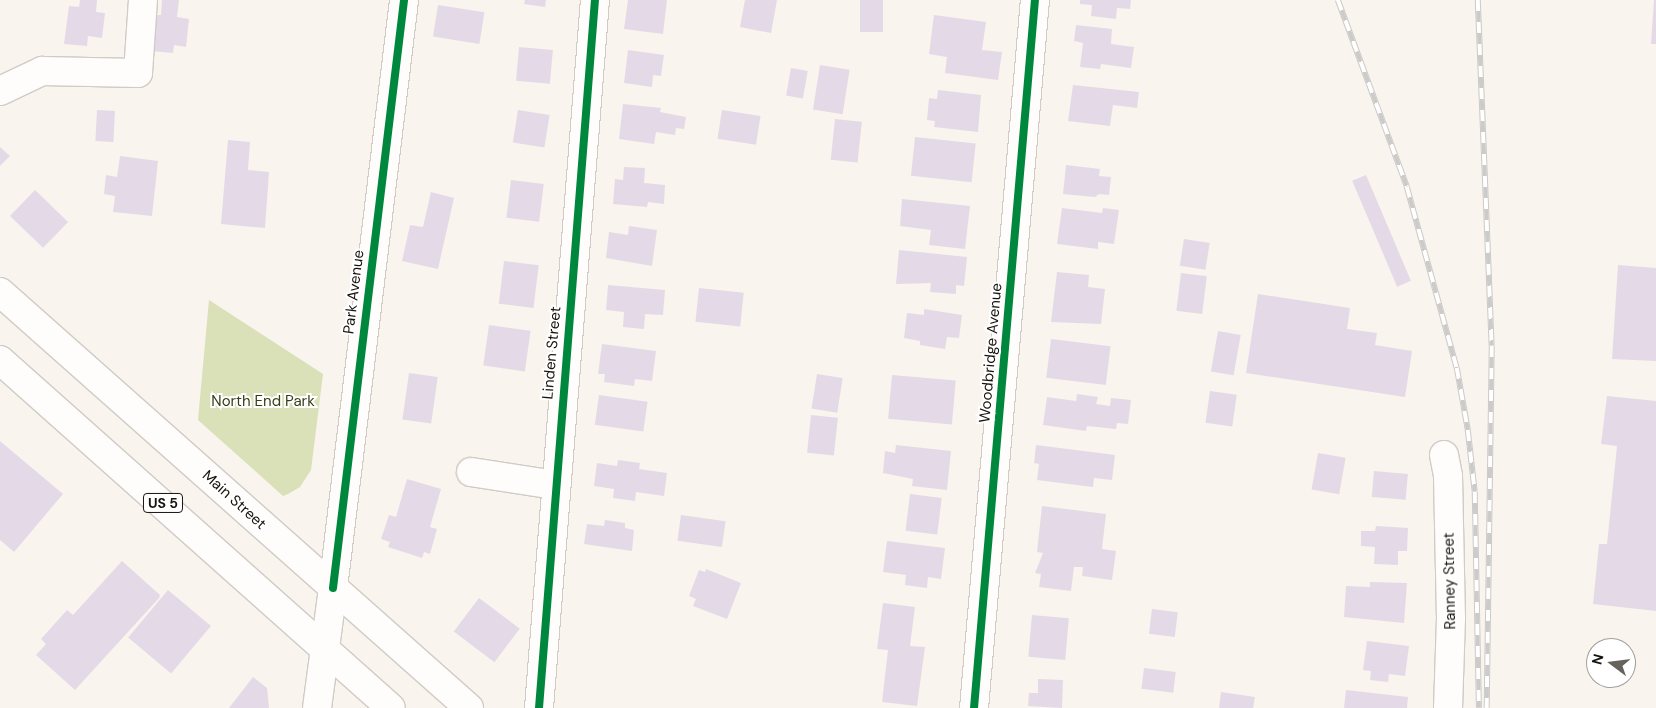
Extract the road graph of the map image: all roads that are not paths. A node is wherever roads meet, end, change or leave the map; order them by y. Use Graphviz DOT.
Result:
graph roads {
  1 [pos="143,0"];
  2 [pos="404,0"];
  3 [pos="595,0"];
  4 [pos="1035,0"];
  5 [pos="0,91"];
  6 [pos="0,292"];
  7 [pos="0,360"];
  8 [pos="1444,455"];
  9 [pos="472,472"];
  10 [pos="555,485"];
  11 [pos="333,588"];
  12 [pos="325,648"];
  13 [pos="317,708"];
  14 [pos="391,708"];
  15 [pos="469,708"];
  16 [pos="539,708"];
  17 [pos="974,708"];
  18 [pos="1448,708"];
  1 -- 5 [label="main road"];
  2 -- 11 [label="main road, Park Avenue"];
  3 -- 10 [label="main road, Linden Street"];
  4 -- 17 [label="main road, Woodbridge Avenue"];
  6 -- 11 [label="main road, Main Street"];
  7 -- 12 [label="main road, US 5"];
  8 -- 18 [label="main road, Ranney Street"];
  9 -- 10 [label="main road"];
  10 -- 16 [label="main road, Linden Street"];
  11 -- 12 [label="main road, Park Avenue"];
  11 -- 15 [label="main road, Main Street"];
  12 -- 13 [label="main road, Park Avenue"];
  12 -- 14 [label="main road, US 5"];
}
